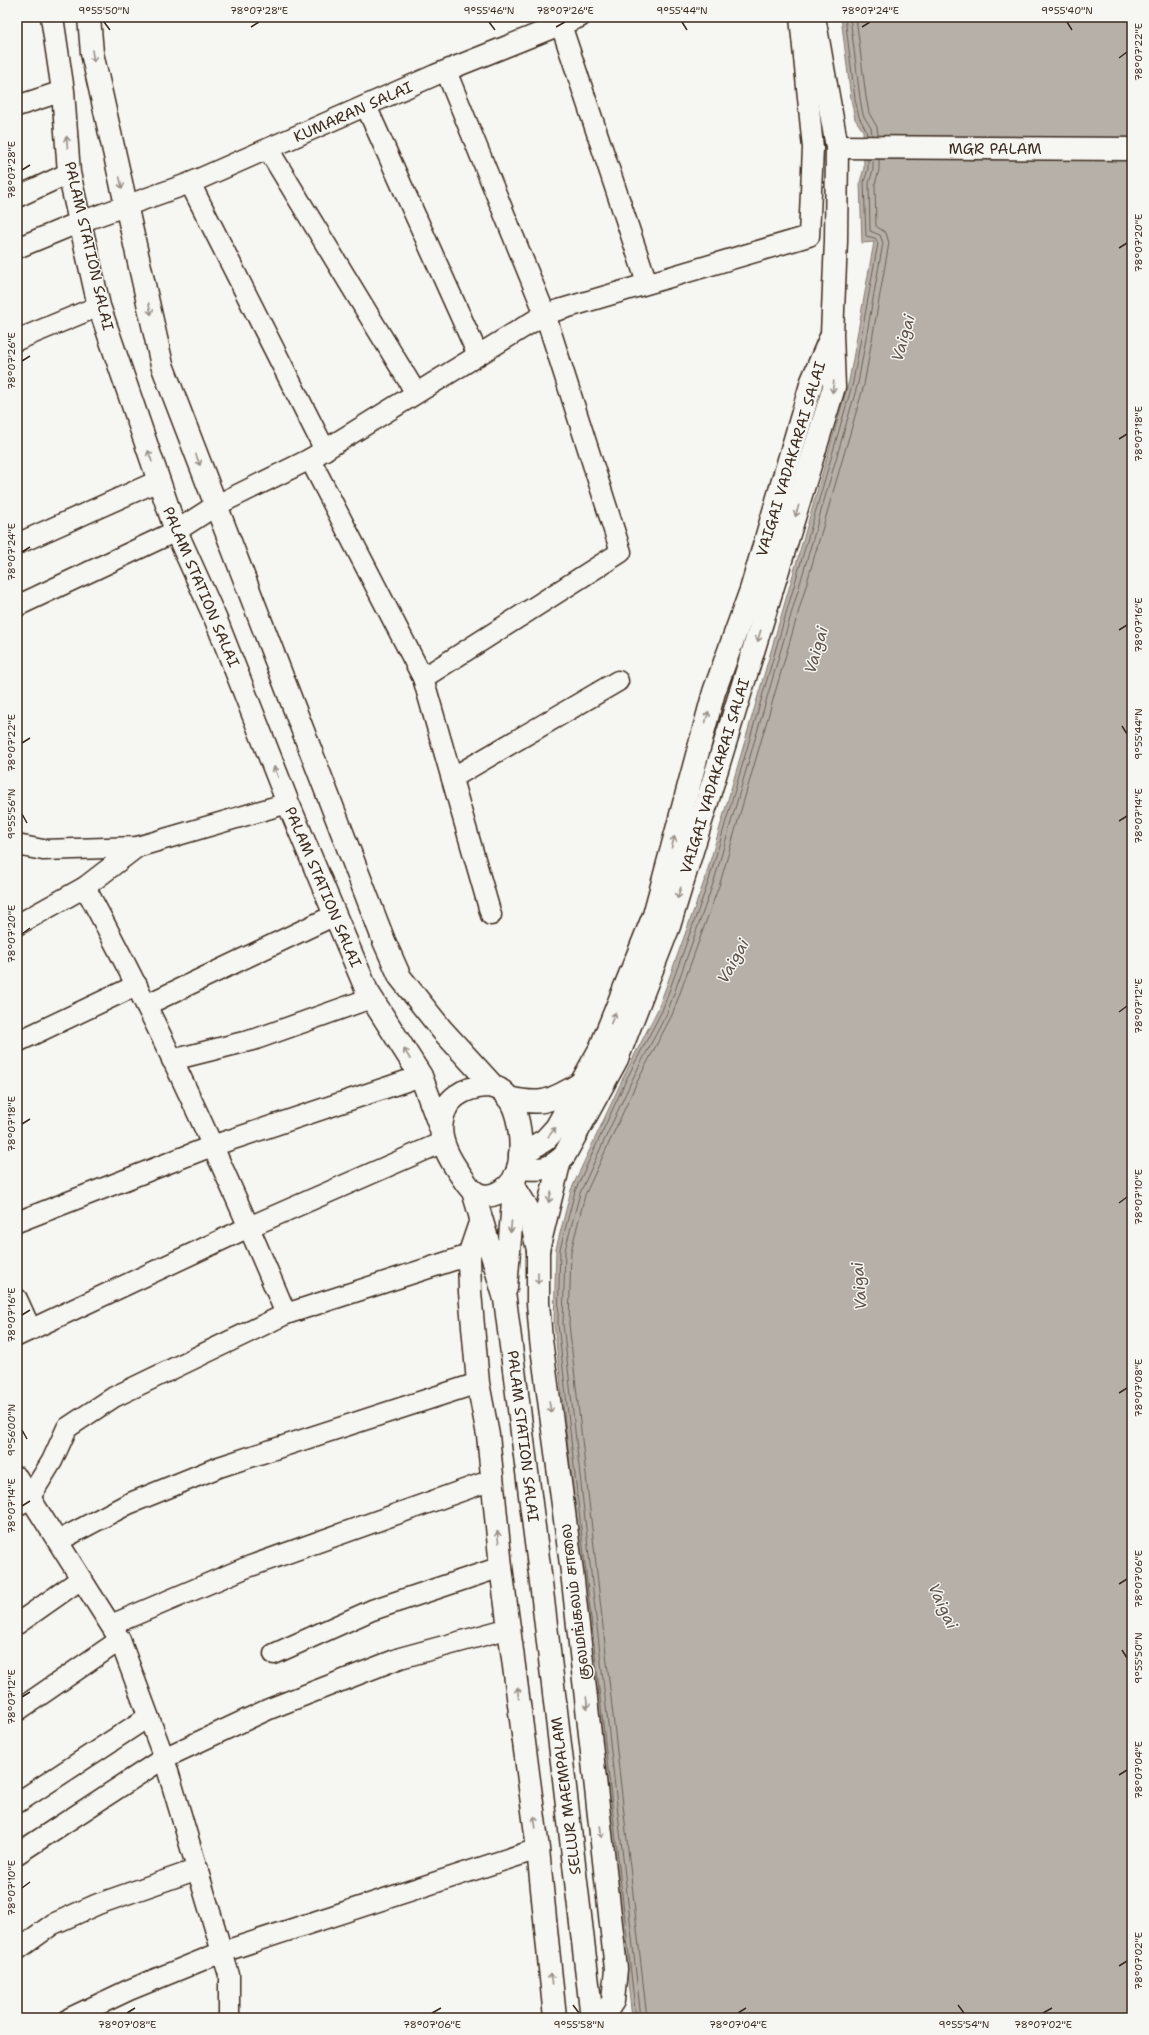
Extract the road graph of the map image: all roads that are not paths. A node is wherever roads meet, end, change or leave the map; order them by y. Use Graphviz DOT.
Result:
graph roads {
  1 [pos="52,17"];
  2 [pos="89,17"];
  3 [pos="580,17"];
  4 [pos="800,17"];
  5 [pos="814,17"];
  6 [pos="560,25"];
  7 [pos="446,71"];
  8 [pos="63,91"];
  9 [pos="17,106"];
  10 [pos="366,106"];
  11 [pos="848,148"];
  12 [pos="268,149"];
  13 [pos="1132,149"];
  14 [pos="69,173"];
  15 [pos="190,183"];
  16 [pos="17,197"];
  17 [pos="126,206"];
  18 [pos="80,222"];
  19 [pos="17,248"];
  20 [pos="647,283"];
  21 [pos="99,306"];
  22 [pos="545,314"];
  23 [pos="832,334"];
  24 [pos="17,340"];
  25 [pos="478,355"];
  26 [pos="416,393"];
  27 [pos="317,454"];
  28 [pos="158,481"];
  29 [pos="215,506"];
  30 [pos="176,531"];
  31 [pos="17,544"];
  32 [pos="17,606"];
  33 [pos="423,678"];
  34 [pos="618,681"];
  35 [pos="452,778"];
  36 [pos="288,803"];
  37 [pos="17,844"];
  38 [pos="137,847"];
  39 [pos="85,887"];
  40 [pos="335,915"];
  41 [pos="490,915"];
  42 [pos="17,925"];
  43 [pos="137,985"];
  44 [pos="371,998"];
  45 [pos="146,1005"];
  46 [pos="17,1042"];
  47 [pos="172,1060"];
  48 [pos="421,1076"];
  49 [pos="580,1084"];
  50 [pos="501,1093"];
  51 [pos="442,1134"];
  52 [pos="212,1146"];
  53 [pos="560,1160"];
  54 [pos="517,1172"];
  55 [pos="473,1191"];
  56 [pos="481,1220"];
  57 [pos="17,1222"];
  58 [pos="250,1227"];
  59 [pos="538,1250"];
  60 [pos="469,1255"];
  61 [pos="17,1299"];
  62 [pos="505,1299"];
  63 [pos="286,1314"];
  64 [pos="24,1333"];
  65 [pos="478,1382"];
  66 [pos="17,1477"];
  67 [pos="492,1480"];
  68 [pos="23,1502"];
  69 [pos="58,1541"];
  70 [pos="501,1567"];
  71 [pos="540,1574"];
  72 [pos="81,1579"];
  73 [pos="17,1624"];
  74 [pos="510,1628"];
  75 [pos="115,1633"];
  76 [pos="274,1654"];
  77 [pos="17,1711"];
  78 [pos="148,1717"];
  79 [pos="164,1758"];
  80 [pos="17,1803"];
  81 [pos="538,1849"];
  82 [pos="17,1854"];
  83 [pos="198,1869"];
  84 [pos="17,1950"];
  85 [pos="222,1952"];
  86 [pos="70,2018"];
  87 [pos="229,2018"];
  88 [pos="555,2018"];
  89 [pos="592,2018"];
  90 [pos="602,2018"];
  1 -- 8 [label="main road, PALAM STATION SALAI"];
  2 -- 17 [label="main road, one-way"];
  3 -- 6 [label="street, KUMARAN SALAI"];
  4 -- 20 [label="street"];
  5 -- 11 [label="main road, VAIGAI VADAKARAI SALAI"];
  6 -- 7 [label="street, KUMARAN SALAI"];
  6 -- 20 [label="street"];
  7 -- 10 [label="street, KUMARAN SALAI"];
  7 -- 22 [label="street"];
  8 -- 9 [label="street"];
  14 -- 8 [label="main road, PALAM STATION SALAI, one-way"];
  10 -- 12 [label="street, KUMARAN SALAI"];
  10 -- 25 [label="street"];
  11 -- 13 [label="main road, MGR PALAM"];
  11 -- 23 [label="main road, VAIGAI VADAKARAI SALAI"];
  12 -- 15 [label="street, KUMARAN SALAI"];
  12 -- 26 [label="street"];
  14 -- 16 [label="street"];
  14 -- 18 [label="main road, PALAM STATION SALAI"];
  15 -- 17 [label="street, KUMARAN SALAI"];
  15 -- 27 [label="street"];
  17 -- 18 [label="street, KUMARAN SALAI"];
  17 -- 29 [label="main road, one-way"];
  18 -- 19 [label="street, KUMARAN SALAI"];
  18 -- 21 [label="main road, PALAM STATION SALAI"];
  20 -- 22 [label="street"];
  21 -- 24 [label="street"];
  28 -- 21 [label="main road, PALAM STATION SALAI, one-way"];
  22 -- 25 [label="street"];
  22 -- 33 [label="street"];
  49 -- 23 [label="main road, VAIGAI VADAKARAI SALAI, one-way"];
  23 -- 53 [label="main road, VAIGAI VADAKARAI SALAI, one-way"];
  25 -- 26 [label="street"];
  26 -- 27 [label="street"];
  27 -- 29 [label="street"];
  27 -- 33 [label="street"];
  28 -- 30 [label="main road, PALAM STATION SALAI"];
  28 -- 31 [label="street"];
  29 -- 30 [label="street"];
  29 -- 50 [label="main road"];
  30 -- 32 [label="street"];
  36 -- 30 [label="main road, PALAM STATION SALAI, one-way"];
  33 -- 35 [label="street"];
  34 -- 35 [label="street"];
  35 -- 41 [label="street"];
  36 -- 38 [label="street"];
  36 -- 40 [label="main road, PALAM STATION SALAI"];
  37 -- 38 [label="street"];
  38 -- 39 [label="street"];
  39 -- 42 [label="street"];
  39 -- 43 [label="street"];
  40 -- 44 [label="main road, PALAM STATION SALAI"];
  40 -- 45 [label="street"];
  43 -- 45 [label="street"];
  43 -- 46 [label="street"];
  44 -- 47 [label="street"];
  48 -- 44 [label="main road, PALAM STATION SALAI, one-way"];
  45 -- 47 [label="street"];
  47 -- 52 [label="street"];
  48 -- 51 [label="main road, PALAM STATION SALAI"];
  48 -- 52 [label="street"];
  49 -- 50 [label="main road"];
  54 -- 49 [label="main road, VAIGAI VADAKARAI SALAI, one-way"];
  50 -- 51 [label="main road"];
  50 -- 54 [label="main road"];
  51 -- 55 [label="main road"];
  51 -- 58 [label="street"];
  52 -- 57 [label="street"];
  52 -- 58 [label="street"];
  53 -- 54 [label="main road"];
  53 -- 59 [label="main road, one-way"];
  54 -- 55 [label="main road"];
  54 -- 59 [label="main road, குலமங்கலம் சாலை"];
  54 -- 62 [label="main road, PALAM STATION SALAI, one-way"];
  55 -- 56 [label="main road, PALAM STATION SALAI"];
  56 -- 60 [label="main road"];
  56 -- 62 [label="main road, PALAM STATION SALAI"];
  58 -- 63 [label="street"];
  58 -- 64 [label="street"];
  59 -- 90 [label="main road, குலமங்கலம் சாலை, one-way"];
  60 -- 63 [label="street"];
  60 -- 65 [label="main road"];
  61 -- 64 [label="street"];
  62 -- 71 [label="main road, PALAM STATION SALAI"];
  63 -- 68 [label="street"];
  65 -- 67 [label="main road"];
  65 -- 69 [label="street"];
  66 -- 68 [label="street"];
  70 -- 67 [label="main road, one-way"];
  67 -- 75 [label="street"];
  68 -- 69 [label="street"];
  69 -- 72 [label="street"];
  70 -- 74 [label="main road"];
  70 -- 76 [label="street"];
  71 -- 89 [label="main road, SELLUR MAEMPALAM"];
  72 -- 73 [label="street"];
  72 -- 75 [label="street"];
  74 -- 79 [label="street"];
  81 -- 74 [label="main road, one-way"];
  75 -- 77 [label="street"];
  75 -- 78 [label="street"];
  78 -- 79 [label="street"];
  78 -- 80 [label="street"];
  79 -- 82 [label="street"];
  79 -- 83 [label="street"];
  81 -- 85 [label="street"];
  88 -- 81 [label="main road, one-way"];
  83 -- 84 [label="street"];
  83 -- 85 [label="street"];
  85 -- 86 [label="street"];
  85 -- 87 [label="street"];
}
